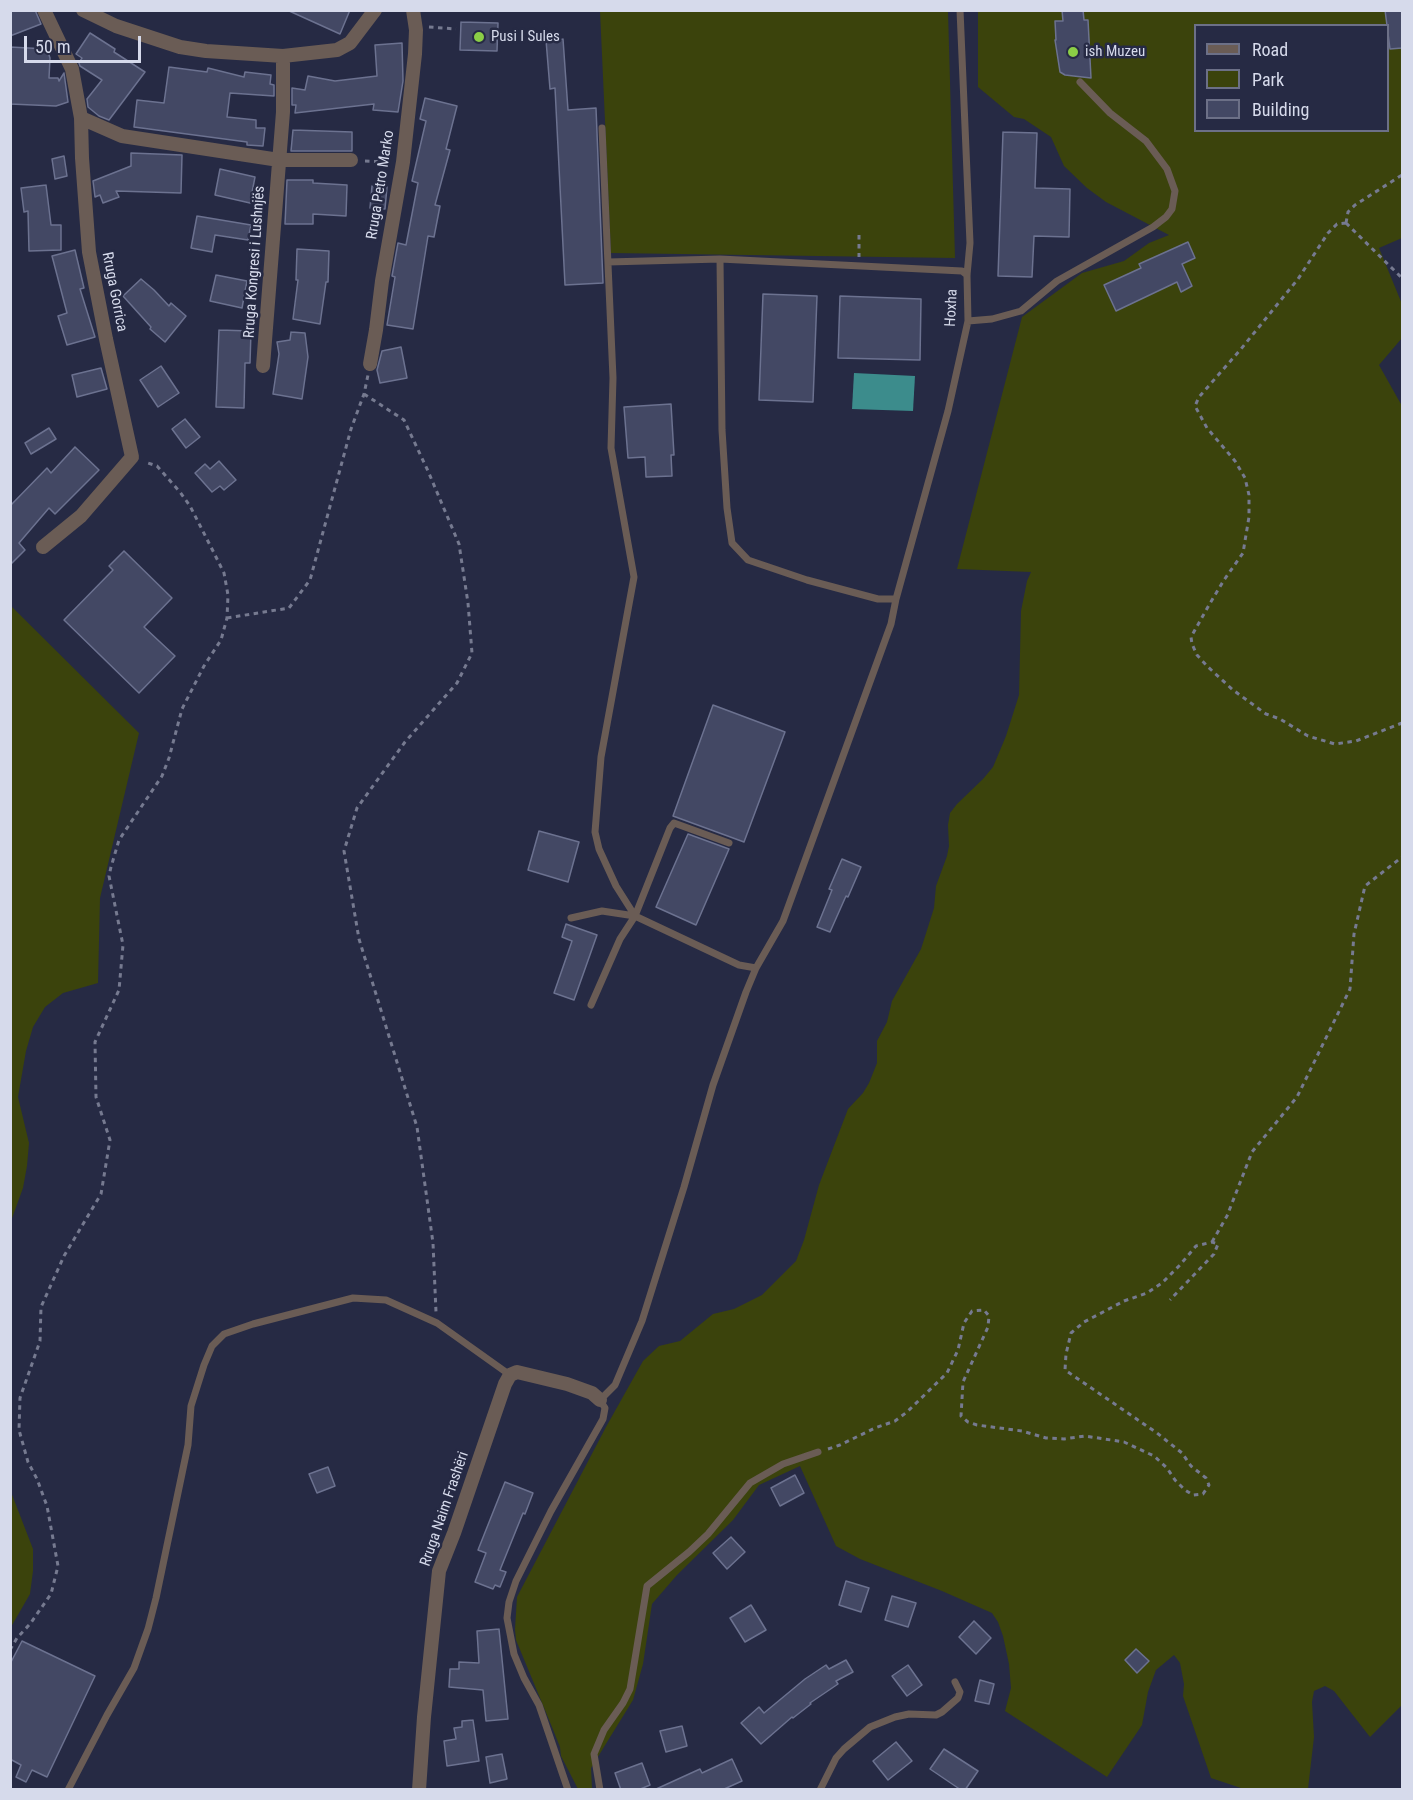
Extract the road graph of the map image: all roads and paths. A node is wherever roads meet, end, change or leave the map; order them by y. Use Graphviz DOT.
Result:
graph roads {
  1 [pos="45,10"];
  2 [pos="83,10"];
  3 [pos="375,10"];
  4 [pos="413,10"];
  5 [pos="960,10"];
  6 [pos="415,26"];
  7 [pos="456,29"];
  8 [pos="283,56"];
  9 [pos="1080,82"];
  10 [pos="81,118"];
  11 [pos="602,128"];
  12 [pos="279,160"];
  13 [pos="351,160"];
  14 [pos="385,162"];
  15 [pos="1402,175"];
  16 [pos="1346,223"];
  17 [pos="859,235"];
  18 [pos="720,259"];
  19 [pos="608,262"];
  20 [pos="859,266"];
  21 [pos="966,272"];
  22 [pos="1402,278"];
  23 [pos="968,321"];
  24 [pos="370,364"];
  25 [pos="263,366"];
  26 [pos="364,394"];
  27 [pos="132,457"];
  28 [pos="43,547"];
  29 [pos="896,598"];
  30 [pos="228,618"];
  31 [pos="1402,723"];
  32 [pos="729,843"];
  33 [pos="1402,857"];
  34 [pos="635,916"];
  35 [pos="571,918"];
  36 [pos="756,968"];
  37 [pos="591,1005"];
  38 [pos="1212,1242"];
  39 [pos="1170,1300"];
  40 [pos="436,1323"];
  41 [pos="510,1375"];
  42 [pos="600,1400"];
  43 [pos="818,1452"];
  44 [pos="10,1650"];
  45 [pos="956,1682"];
  46 [pos="68,1790"];
  47 [pos="419,1790"];
  48 [pos="568,1790"];
  49 [pos="600,1790"];
  50 [pos="820,1790"];
  1 -- 10 [label="street, Rruga Gorrica"];
  2 -- 8 [label="street"];
  3 -- 8 [label="street"];
  4 -- 6 [label="street, Rruga Petro Marko"];
  5 -- 21 [label="lane, Hoxha"];
  6 -- 7 [label="path"];
  6 -- 24 [label="street, Rruga Petro Marko"];
  8 -- 12 [label="street, Rruga Kongresi i Lushnjës"];
  9 -- 23 [label="lane"];
  10 -- 12 [label="street"];
  10 -- 27 [label="street, Rruga Gorrica"];
  11 -- 19 [label="lane"];
  12 -- 13 [label="street"];
  12 -- 25 [label="street, Rruga Kongresi i Lushnjës"];
  13 -- 14 [label="path"];
  15 -- 16 [label="path"];
  16 -- 22 [label="path"];
  16 -- 31 [label="path"];
  17 -- 20 [label="path"];
  18 -- 19 [label="lane"];
  18 -- 20 [label="lane"];
  18 -- 29 [label="lane"];
  19 -- 34 [label="lane"];
  20 -- 21 [label="lane"];
  21 -- 23 [label="lane, Hoxha"];
  23 -- 29 [label="lane, Hoxha"];
  24 -- 26 [label="path"];
  26 -- 30 [label="path"];
  26 -- 40 [label="path"];
  27 -- 28 [label="street"];
  27 -- 30 [label="path"];
  29 -- 36 [label="lane, Hoxha"];
  30 -- 44 [label="path"];
  32 -- 34 [label="lane"];
  33 -- 38 [label="path"];
  34 -- 35 [label="lane"];
  34 -- 36 [label="lane"];
  34 -- 37 [label="lane"];
  36 -- 42 [label="lane, Hoxha"];
  38 -- 39 [label="path"];
  38 -- 43 [label="path"];
  40 -- 41 [label="lane"];
  40 -- 46 [label="lane"];
  41 -- 42 [label="street"];
  41 -- 47 [label="street, Rruga Naim Frashëri"];
  42 -- 48 [label="lane"];
  43 -- 49 [label="lane"];
  45 -- 50 [label="lane"];
}
